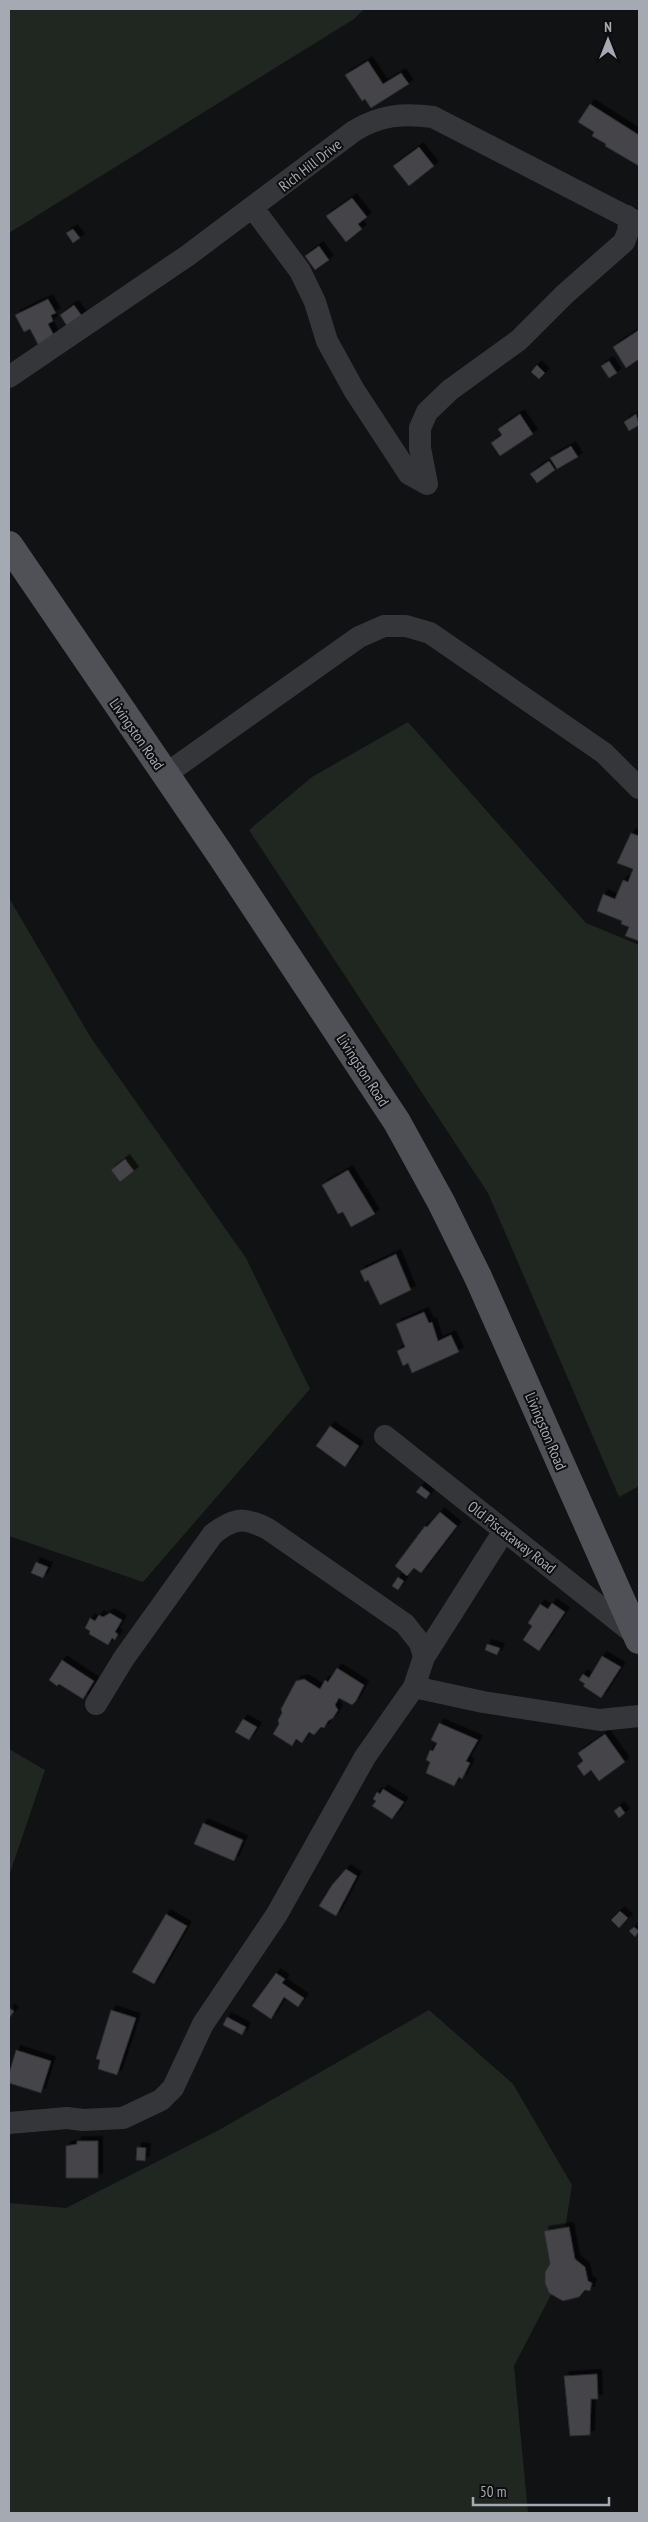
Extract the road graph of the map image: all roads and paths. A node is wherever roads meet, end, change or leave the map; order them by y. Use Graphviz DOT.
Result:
graph roads {
  1 [pos="253,208"];
  2 [pos="9,377"];
  3 [pos="14,562"];
  4 [pos="166,774"];
  5 [pos="639,788"];
  6 [pos="385,1436"];
  7 [pos="504,1531"];
  8 [pos="637,1630"];
  9 [pos="424,1657"];
  10 [pos="414,1687"];
  11 [pos="96,1704"];
  12 [pos="639,1716"];
  13 [pos="9,2124"];
  1 -- 1 [label="street, Rich Hill Drive"];
  1 -- 2 [label="street, Rich Hill Drive"];
  3 -- 4 [label="main road, Livingston Road"];
  4 -- 5 [label="street"];
  4 -- 8 [label="main road, Livingston Road"];
  6 -- 7 [label="street, Old Piscataway Road"];
  7 -- 8 [label="street, Old Piscataway Road"];
  7 -- 9 [label="street"];
  9 -- 10 [label="street"];
  9 -- 11 [label="street"];
  10 -- 12 [label="street"];
  10 -- 13 [label="street"];
}
